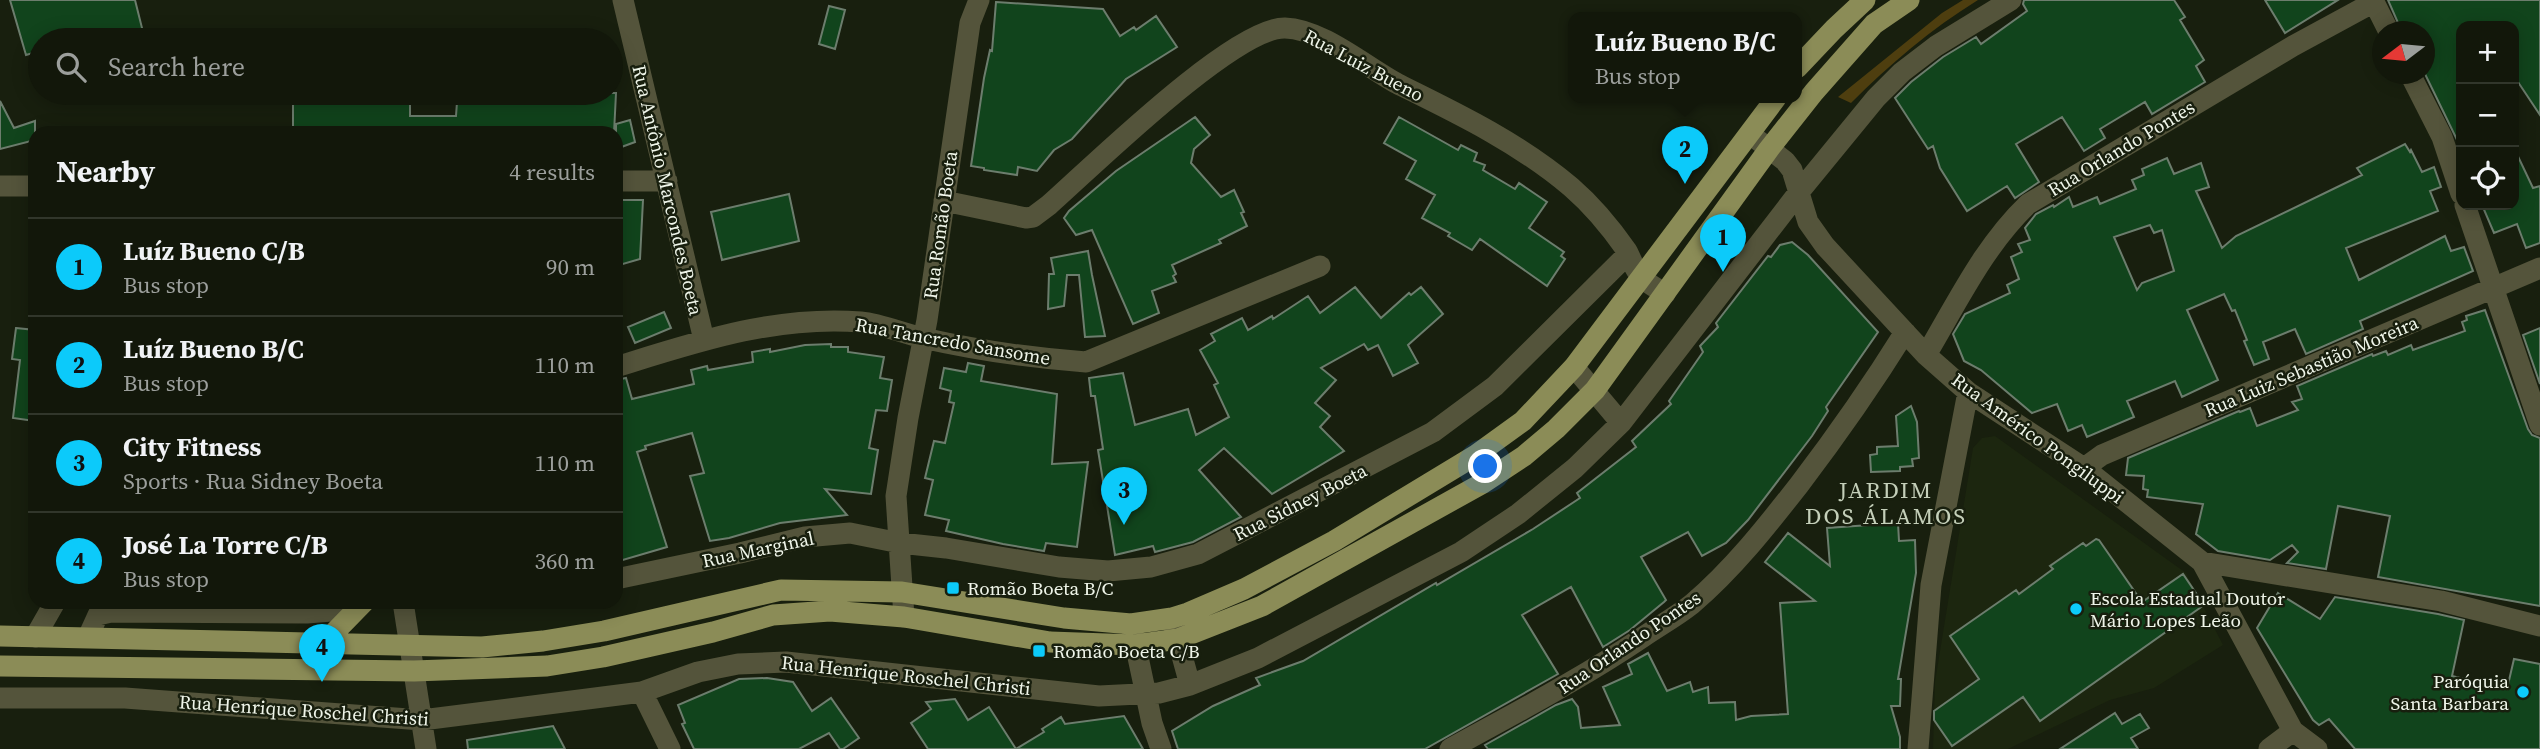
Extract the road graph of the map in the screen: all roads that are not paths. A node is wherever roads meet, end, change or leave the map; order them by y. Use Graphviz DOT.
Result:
graph roads {
  1 [pos="622,0"];
  2 [pos="979,0"];
  3 [pos="1865,0"];
  4 [pos="1909,0"];
  5 [pos="2011,0"];
  6 [pos="2373,1"];
  7 [pos="2383,21"];
  8 [pos="1802,63"];
  9 [pos="2415,84"];
  10 [pos="1772,103"];
  11 [pos="1750,134"];
  12 [pos="1769,149"];
  13 [pos="2456,179"];
  14 [pos="623,181"];
  15 [pos="667,181"];
  16 [pos="0,186"];
  17 [pos="28,186"];
  18 [pos="1799,192"];
  19 [pos="944,201"];
  20 [pos="2467,210"];
  21 [pos="1628,254"];
  22 [pos="1654,258"];
  23 [pos="1320,266"];
  24 [pos="2540,268"];
  25 [pos="1677,275"];
  26 [pos="1641,277"];
  27 [pos="2494,289"];
  28 [pos="1665,294"];
  29 [pos="1905,332"];
  30 [pos="924,338"];
  31 [pos="704,340"];
  32 [pos="1926,355"];
  33 [pos="623,365"];
  34 [pos="1574,367"];
  35 [pos="1595,390"];
  36 [pos="1968,391"];
  37 [pos="1621,423"];
  38 [pos="2540,425"];
  39 [pos="2084,468"];
  40 [pos="900,543"];
  41 [pos="2202,562"];
  42 [pos="623,578"];
  43 [pos="902,592"];
  44 [pos="51,609"];
  45 [pos="252,609"];
  46 [pos="299,609"];
  47 [pos="356,609"];
  48 [pos="404,609"];
  49 [pos="904,617"];
  50 [pos="1131,624"];
  51 [pos="2540,626"];
  52 [pos="1175,629"];
  53 [pos="0,636"];
  54 [pos="35,637"];
  55 [pos="88,637"];
  56 [pos="316,643"];
  57 [pos="1135,645"];
  58 [pos="409,646"];
  59 [pos="0,666"];
  60 [pos="414,671"];
  61 [pos="1190,685"];
  62 [pos="642,692"];
  63 [pos="1147,694"];
  64 [pos="0,698"];
  65 [pos="422,720"];
  66 [pos="2293,731"];
  67 [pos="426,749"];
  68 [pos="670,749"];
  69 [pos="1161,749"];
  70 [pos="1450,749"];
  71 [pos="1918,749"];
  72 [pos="2269,749"];
  73 [pos="2317,749"];
  1 -- 15 [label="street, Rua Antônio Marcondes Boeta"];
  2 -- 19 [label="street, Rua Romão Boeta"];
  3 -- 8 [label="main road"];
  4 -- 12 [label="main road"];
  5 -- 18 [label="street, Rua Henrique Roschel Christi"];
  6 -- 7 [label="street"];
  6 -- 32 [label="street, Rua Orlando Pontes"];
  9 -- 13 [label="street"];
  10 -- 11 [label="main road"];
  11 -- 12 [label="street, Rua Américo Pongiluppi"];
  11 -- 22 [label="main road"];
  12 -- 18 [label="street, Rua Américo Pongiluppi"];
  12 -- 25 [label="main road"];
  14 -- 15 [label="street"];
  15 -- 31 [label="street, Rua Antônio Marcondes Boeta"];
  16 -- 17 [label="street"];
  18 -- 29 [label="street, Rua Américo Pongiluppi"];
  18 -- 37 [label="street, Rua Henrique Roschel Christi"];
  19 -- 21 [label="street, Rua Luiz Bueno"];
  19 -- 30 [label="street, Rua Romão Boeta"];
  20 -- 27 [label="street"];
  21 -- 22 [label="street"];
  21 -- 26 [label="street"];
  21 -- 40 [label="street, Rua Sidney Boeta"];
  22 -- 25 [label="street"];
  22 -- 26 [label="main road"];
  23 -- 30 [label="street, Rua Tancredo Sansome"];
  24 -- 27 [label="street, Rua Luiz Sebastião Moreira"];
  25 -- 28 [label="main road"];
  26 -- 28 [label="street"];
  26 -- 34 [label="main road"];
  27 -- 38 [label="street"];
  27 -- 39 [label="street, Rua Luiz Sebastião Moreira"];
  28 -- 35 [label="main road"];
  29 -- 32 [label="street, Rua Américo Pongiluppi"];
  29 -- 70 [label="street, Rua Orlando Pontes"];
  30 -- 31 [label="street, Rua Tancredo Sansome"];
  30 -- 40 [label="street, Rua Romão Boeta"];
  31 -- 33 [label="street, Rua Tancredo Sansome"];
  32 -- 36 [label="street, Rua Américo Pongiluppi"];
  34 -- 35 [label="street"];
  34 -- 52 [label="main road"];
  35 -- 37 [label="street"];
  35 -- 52 [label="main road"];
  36 -- 39 [label="street, Rua Américo Pongiluppi"];
  36 -- 71 [label="street"];
  37 -- 61 [label="street, Rua Henrique Roschel Christi"];
  39 -- 41 [label="street, Rua Américo Pongiluppi"];
  40 -- 42 [label="street, Rua Marginal"];
  40 -- 43 [label="street, Rua Romão Boeta"];
  41 -- 51 [label="street"];
  41 -- 66 [label="street, Rua Américo Pongiluppi"];
  43 -- 49 [label="street, Rua Romão Boeta"];
  43 -- 50 [label="main road"];
  43 -- 58 [label="main road"];
  44 -- 54 [label="street"];
  45 -- 55 [label="street"];
  46 -- 56 [label="street"];
  47 -- 56 [label="main road"];
  48 -- 58 [label="street"];
  49 -- 57 [label="main road"];
  49 -- 60 [label="main road"];
  50 -- 52 [label="main road"];
  50 -- 57 [label="street"];
  52 -- 57 [label="main road"];
  52 -- 61 [label="street"];
  53 -- 54 [label="main road"];
  54 -- 55 [label="main road"];
  55 -- 56 [label="main road"];
  56 -- 58 [label="main road"];
  57 -- 63 [label="street"];
  58 -- 60 [label="street"];
  59 -- 60 [label="main road"];
  60 -- 65 [label="street"];
  61 -- 63 [label="street, Rua Henrique Roschel Christi"];
  62 -- 63 [label="street, Rua Henrique Roschel Christi"];
  62 -- 65 [label="street, Rua Henrique Roschel Christi"];
  62 -- 68 [label="street"];
  63 -- 69 [label="street"];
  64 -- 65 [label="street, Rua Henrique Roschel Christi"];
  65 -- 67 [label="street"];
  66 -- 72 [label="street"];
  66 -- 73 [label="street, Rua Américo Pongiluppi"];
}
